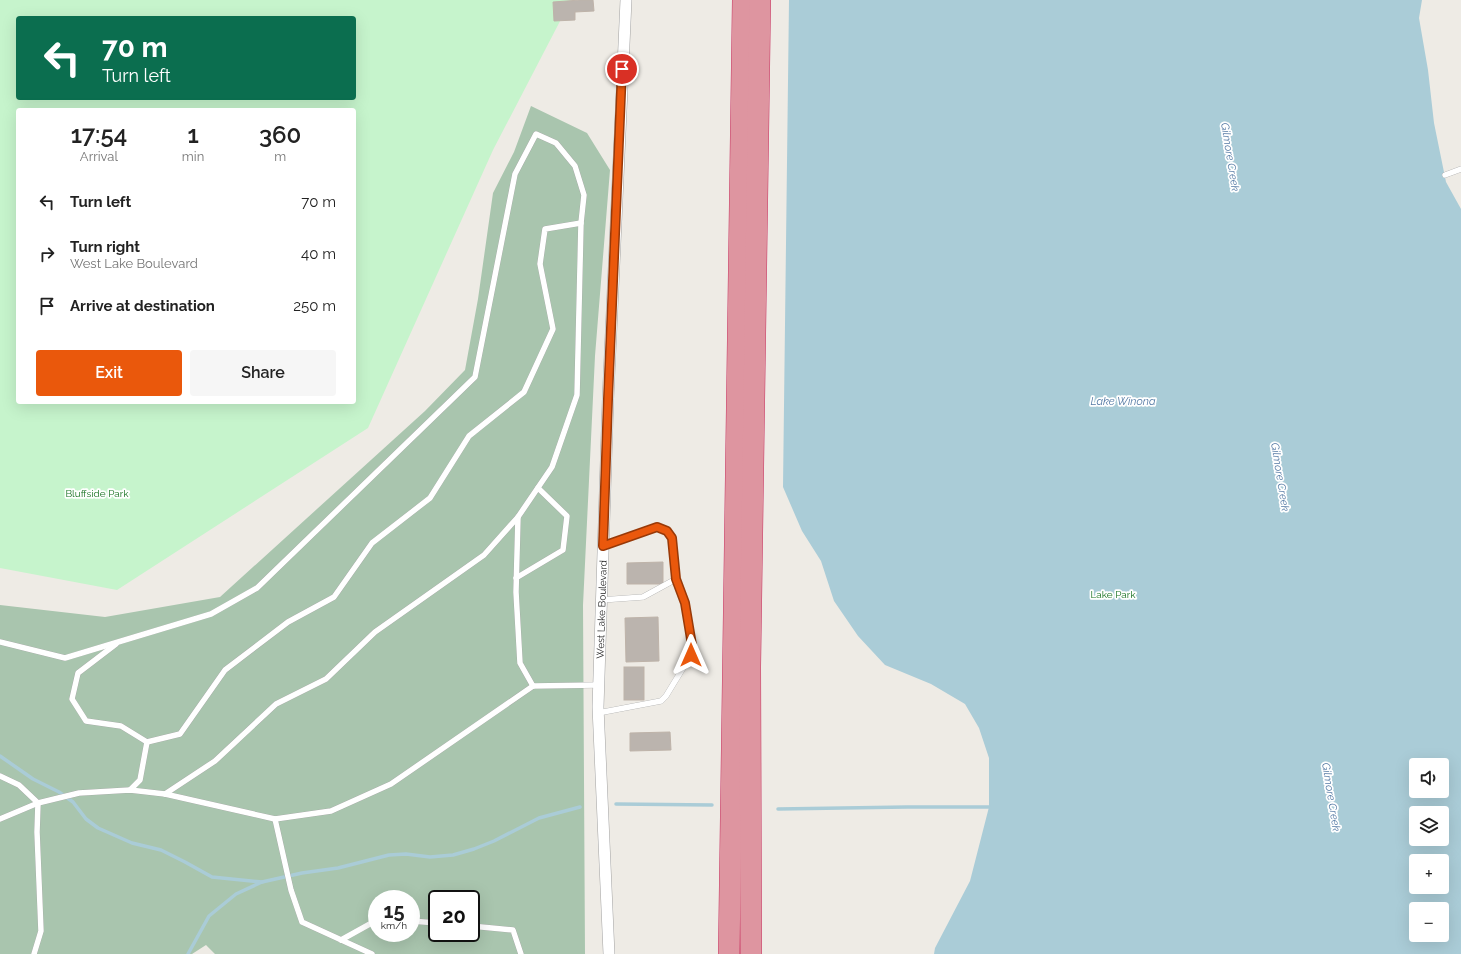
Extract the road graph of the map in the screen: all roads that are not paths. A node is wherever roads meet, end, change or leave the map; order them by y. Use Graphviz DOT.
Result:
graph roads {
  1 [pos="626,0"];
  2 [pos="743,0"];
  3 [pos="760,0"];
  4 [pos="1461,168"];
  5 [pos="1445,175"];
  6 [pos="581,223"];
  7 [pos="538,488"];
  8 [pos="518,518"];
  9 [pos="603,546"];
  10 [pos="516,578"];
  11 [pos="676,579"];
  12 [pos="601,600"];
  13 [pos="0,642"];
  14 [pos="119,642"];
  15 [pos="599,685"];
  16 [pos="533,686"];
  17 [pos="598,713"];
  18 [pos="147,742"];
  19 [pos="0,776"];
  20 [pos="130,790"];
  21 [pos="165,794"];
  22 [pos="38,803"];
  23 [pos="0,819"];
  24 [pos="276,819"];
  25 [pos="368,925"];
  26 [pos="480,927"];
  27 [pos="341,940"];
  28 [pos="362,952"];
  29 [pos="34,954"];
  30 [pos="372,954"];
  31 [pos="521,954"];
  32 [pos="609,954"];
  33 [pos="729,954"];
  34 [pos="751,954"];
  1 -- 9 [label="street, West Lake Boulevard"];
  2 -- 33 [label="highway"];
  3 -- 34 [label="highway"];
  4 -- 5 [label="lane"];
  6 -- 7 [label="lane"];
  6 -- 14 [label="lane"];
  6 -- 18 [label="lane"];
  7 -- 8 [label="lane"];
  7 -- 10 [label="lane"];
  8 -- 10 [label="lane"];
  8 -- 21 [label="lane"];
  9 -- 11 [label="lane"];
  9 -- 12 [label="street, West Lake Boulevard"];
  10 -- 16 [label="lane"];
  11 -- 12 [label="lane"];
  11 -- 17 [label="lane"];
  12 -- 15 [label="street, West Lake Boulevard"];
  13 -- 14 [label="lane"];
  14 -- 18 [label="lane"];
  15 -- 16 [label="lane"];
  15 -- 17 [label="street, West Lake Boulevard"];
  16 -- 24 [label="lane"];
  17 -- 32 [label="street, West Lake Boulevard"];
  18 -- 20 [label="lane"];
  19 -- 22 [label="lane"];
  20 -- 21 [label="lane"];
  20 -- 22 [label="lane"];
  21 -- 24 [label="lane"];
  22 -- 23 [label="lane"];
  22 -- 29 [label="lane"];
  24 -- 27 [label="lane"];
  25 -- 27 [label="lane"];
  26 -- 31 [label="lane"];
  27 -- 28 [label="lane"];
  28 -- 30 [label="lane"];
}
